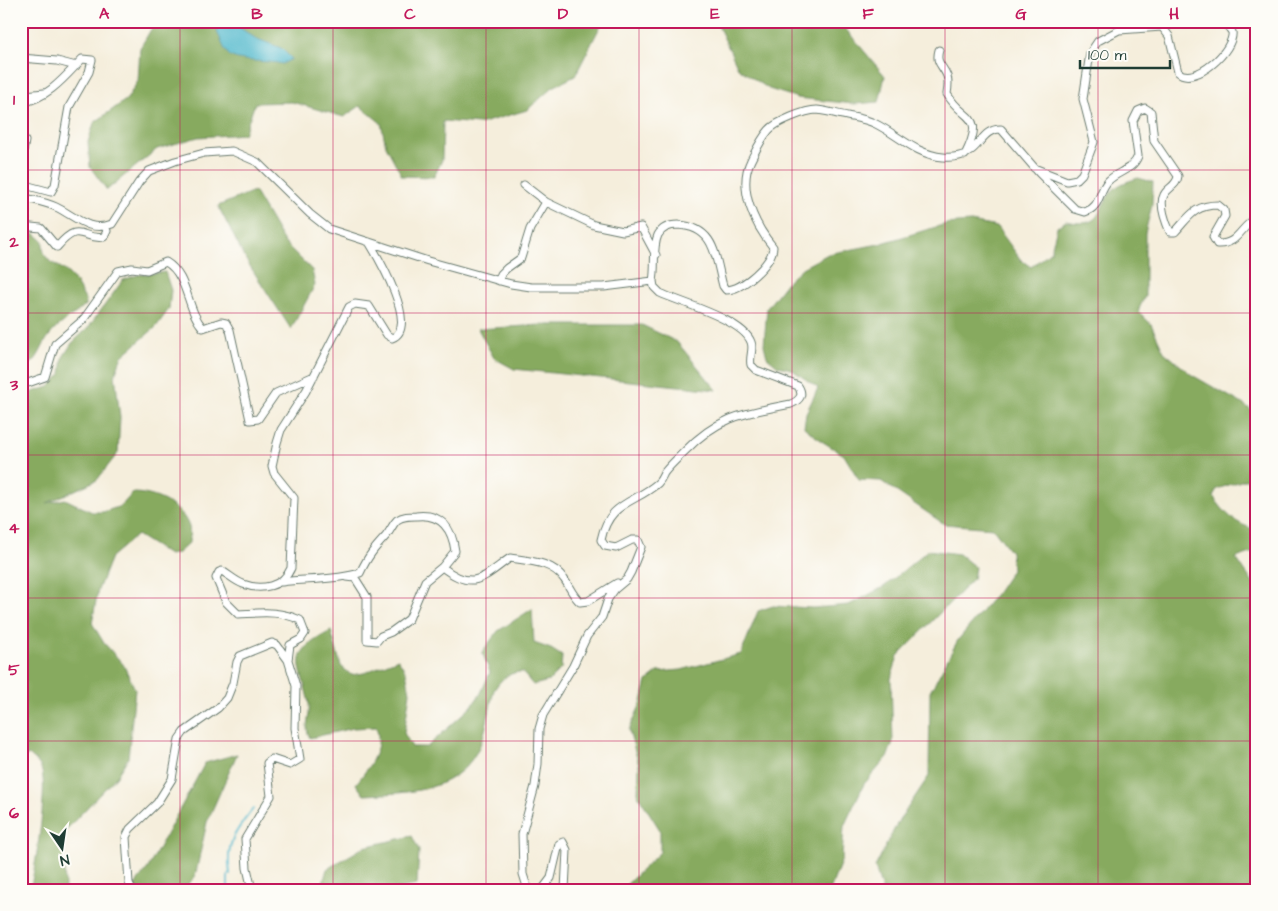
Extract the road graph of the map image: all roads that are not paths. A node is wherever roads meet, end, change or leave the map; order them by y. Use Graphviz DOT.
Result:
graph roads {
  1 [pos="1224,21"];
  2 [pos="939,50"];
  3 [pos="21,58"];
  4 [pos="76,66"];
  5 [pos="46,92"];
  6 [pos="21,93"];
  7 [pos="21,103"];
  8 [pos="21,134"];
  9 [pos="965,155"];
  10 [pos="21,163"];
  11 [pos="1034,168"];
  12 [pos="21,184"];
  13 [pos="524,185"];
  14 [pos="21,197"];
  15 [pos="546,202"];
  16 [pos="1257,218"];
  17 [pos="21,226"];
  18 [pos="105,226"];
  19 [pos="370,242"];
  20 [pos="656,256"];
  21 [pos="499,281"];
  22 [pos="653,281"];
  23 [pos="314,376"];
  24 [pos="21,382"];
  25 [pos="442,567"];
  26 [pos="347,577"];
  27 [pos="627,579"];
  28 [pos="282,582"];
  29 [pos="288,660"];
  30 [pos="132,890"];
  31 [pos="252,890"];
  32 [pos="528,890"];
  33 [pos="542,890"];
  34 [pos="565,890"];
  1 -- 11 [label="street"];
  2 -- 9 [label="street"];
  3 -- 4 [label="street"];
  4 -- 5 [label="street"];
  4 -- 12 [label="street"];
  5 -- 6 [label="street"];
  5 -- 7 [label="street"];
  8 -- 10 [label="street"];
  9 -- 11 [label="street"];
  9 -- 20 [label="street"];
  11 -- 16 [label="street"];
  13 -- 15 [label="street"];
  14 -- 18 [label="street"];
  15 -- 20 [label="street"];
  15 -- 21 [label="street"];
  17 -- 18 [label="street"];
  18 -- 19 [label="street"];
  19 -- 21 [label="street"];
  19 -- 23 [label="street"];
  20 -- 22 [label="street"];
  21 -- 22 [label="street"];
  22 -- 27 [label="street"];
  23 -- 24 [label="street"];
  23 -- 28 [label="street"];
  25 -- 26 [label="street"];
  25 -- 26 [label="street"];
  25 -- 27 [label="street"];
  26 -- 28 [label="street"];
  27 -- 32 [label="street"];
  28 -- 29 [label="street"];
  29 -- 30 [label="street"];
  29 -- 31 [label="street"];
  33 -- 34 [label="street"];
}
